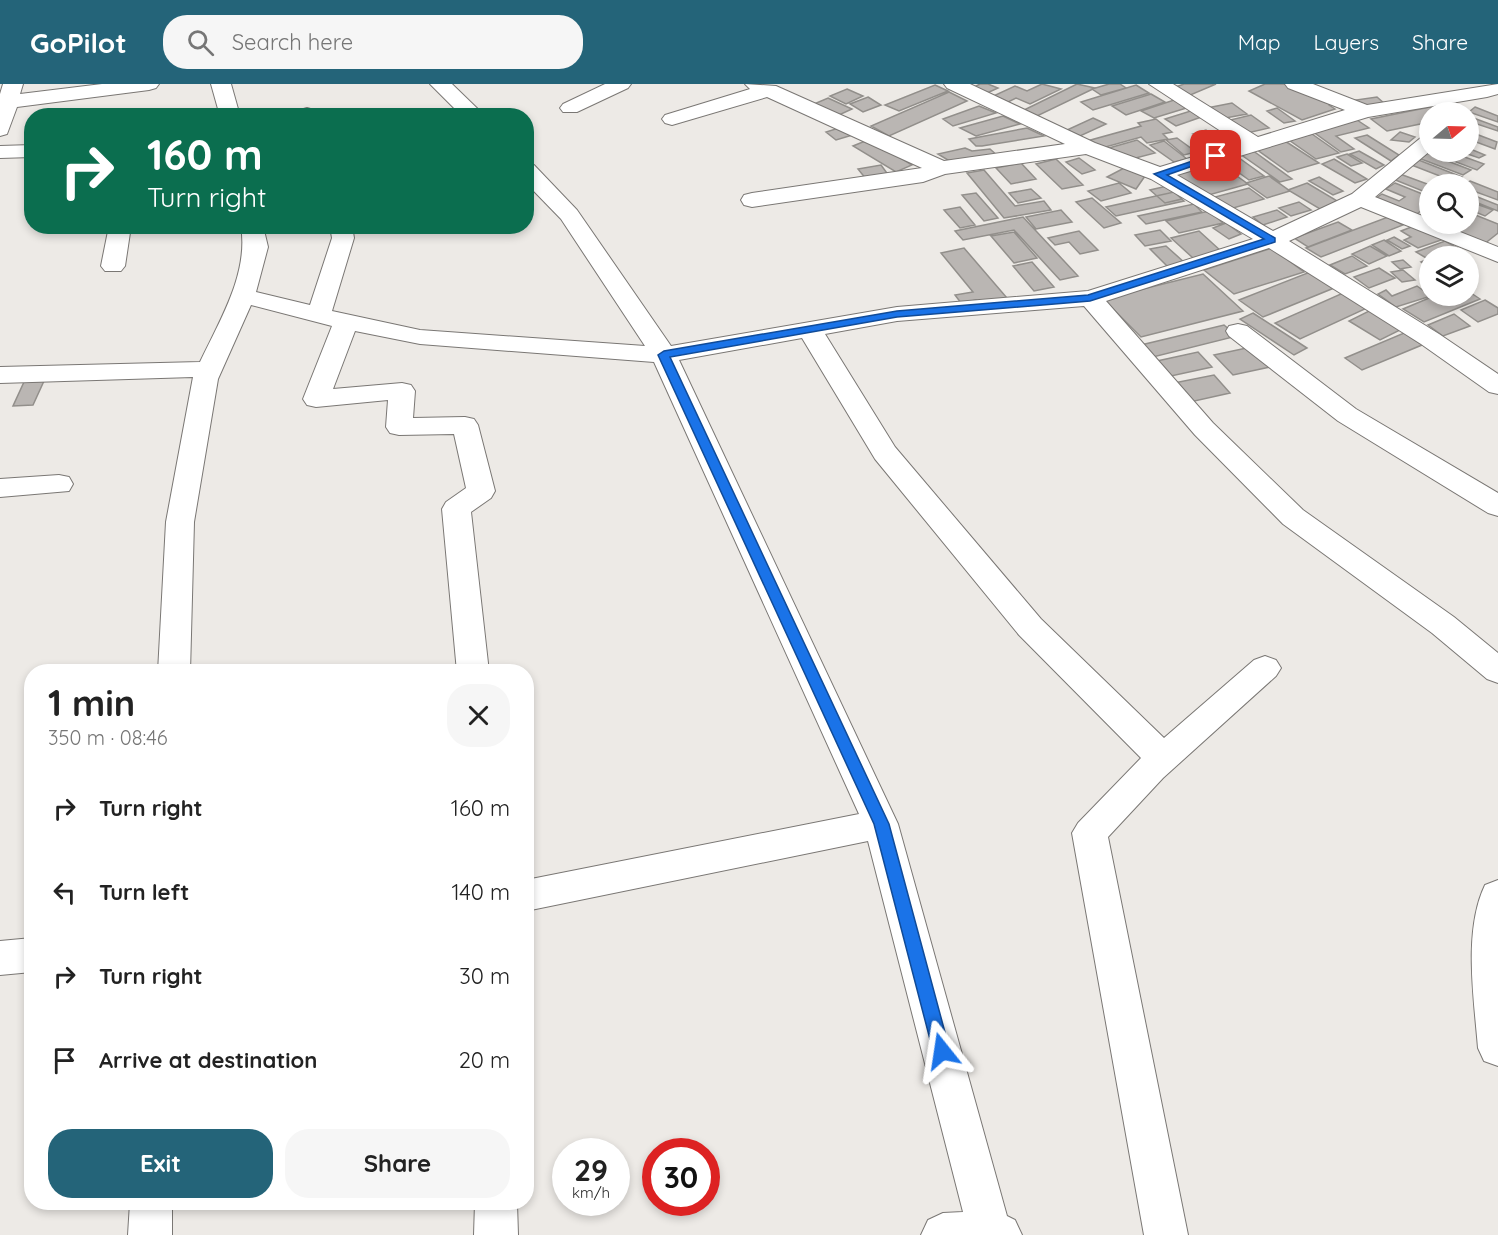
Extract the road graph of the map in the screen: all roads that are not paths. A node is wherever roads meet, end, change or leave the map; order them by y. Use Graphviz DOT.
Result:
graph roads {
  1 [pos="149,84"];
  2 [pos="221,84"];
  3 [pos="440,84"];
  4 [pos="621,84"];
  5 [pos="954,84"];
  6 [pos="1159,84"];
  7 [pos="1295,84"];
  8 [pos="762,87"];
  9 [pos="1481,89"];
  10 [pos="10,93"];
  11 [pos="1466,102"];
  12 [pos="228,108"];
  13 [pos="466,108"];
  14 [pos="570,108"];
  15 [pos="1365,111"];
  16 [pos="672,119"];
  17 [pos="0,130"];
  18 [pos="1255,144"];
  19 [pos="1088,147"];
  20 [pos="1419,149"];
  21 [pos="24,151"];
  22 [pos="0,152"];
  23 [pos="941,168"];
  24 [pos="1159,174"];
  25 [pos="534,178"];
  26 [pos="1360,199"];
  27 [pos="752,200"];
  28 [pos="119,234"];
  29 [pos="254,234"];
  30 [pos="342,234"];
  31 [pos="1272,240"];
  32 [pos="1497,254"];
  33 [pos="113,266"];
  34 [pos="243,296"];
  35 [pos="1090,298"];
  36 [pos="319,315"];
  37 [pos="346,322"];
  38 [pos="810,330"];
  39 [pos="1238,331"];
  40 [pos="664,355"];
  41 [pos="210,369"];
  42 [pos="0,375"];
  43 [pos="1498,386"];
  44 [pos="58,484"];
  45 [pos="0,488"];
  46 [pos="1498,506"];
  47 [pos="174,664"];
  48 [pos="472,664"];
  49 [pos="1264,668"];
  50 [pos="1498,671"];
  51 [pos="1163,758"];
  52 [pos="881,824"];
  53 [pos="534,894"];
  54 [pos="1498,896"];
  55 [pos="24,956"];
  56 [pos="0,958"];
  57 [pos="1498,1048"];
  58 [pos="151,1210"];
  59 [pos="496,1210"];
  60 [pos="995,1233"];
  61 [pos="150,1235"];
  62 [pos="496,1235"];
  63 [pos="943,1235"];
  64 [pos="1166,1235"];
  1 -- 10 [label="street"];
  2 -- 12 [label="street"];
  3 -- 13 [label="street"];
  4 -- 14 [label="street"];
  5 -- 19 [label="street"];
  6 -- 18 [label="street"];
  7 -- 15 [label="street"];
  8 -- 16 [label="street"];
  8 -- 23 [label="street"];
  9 -- 11 [label="street"];
  9 -- 15 [label="street"];
  10 -- 17 [label="street"];
  15 -- 18 [label="street"];
  18 -- 24 [label="street"];
  19 -- 23 [label="street"];
  19 -- 24 [label="street"];
  20 -- 26 [label="street"];
  21 -- 22 [label="street"];
  23 -- 27 [label="street"];
  24 -- 31 [label="street"];
  25 -- 40 [label="street"];
  26 -- 31 [label="street"];
  26 -- 32 [label="street"];
  28 -- 33 [label="street"];
  29 -- 34 [label="street"];
  30 -- 36 [label="street"];
  31 -- 35 [label="street"];
  31 -- 43 [label="street"];
  34 -- 36 [label="street"];
  34 -- 41 [label="street"];
  35 -- 38 [label="street"];
  35 -- 50 [label="street"];
  36 -- 37 [label="street"];
  37 -- 40 [label="street"];
  37 -- 48 [label="street"];
  38 -- 40 [label="street"];
  38 -- 51 [label="street"];
  39 -- 46 [label="street"];
  40 -- 52 [label="street"];
  41 -- 42 [label="street"];
  41 -- 47 [label="street"];
  44 -- 45 [label="street"];
  49 -- 51 [label="street"];
  51 -- 64 [label="street"];
  52 -- 53 [label="street"];
  52 -- 60 [label="street"];
  54 -- 57 [label="street"];
  55 -- 56 [label="street"];
  58 -- 61 [label="street"];
  59 -- 62 [label="street"];
  60 -- 63 [label="street"];
}
